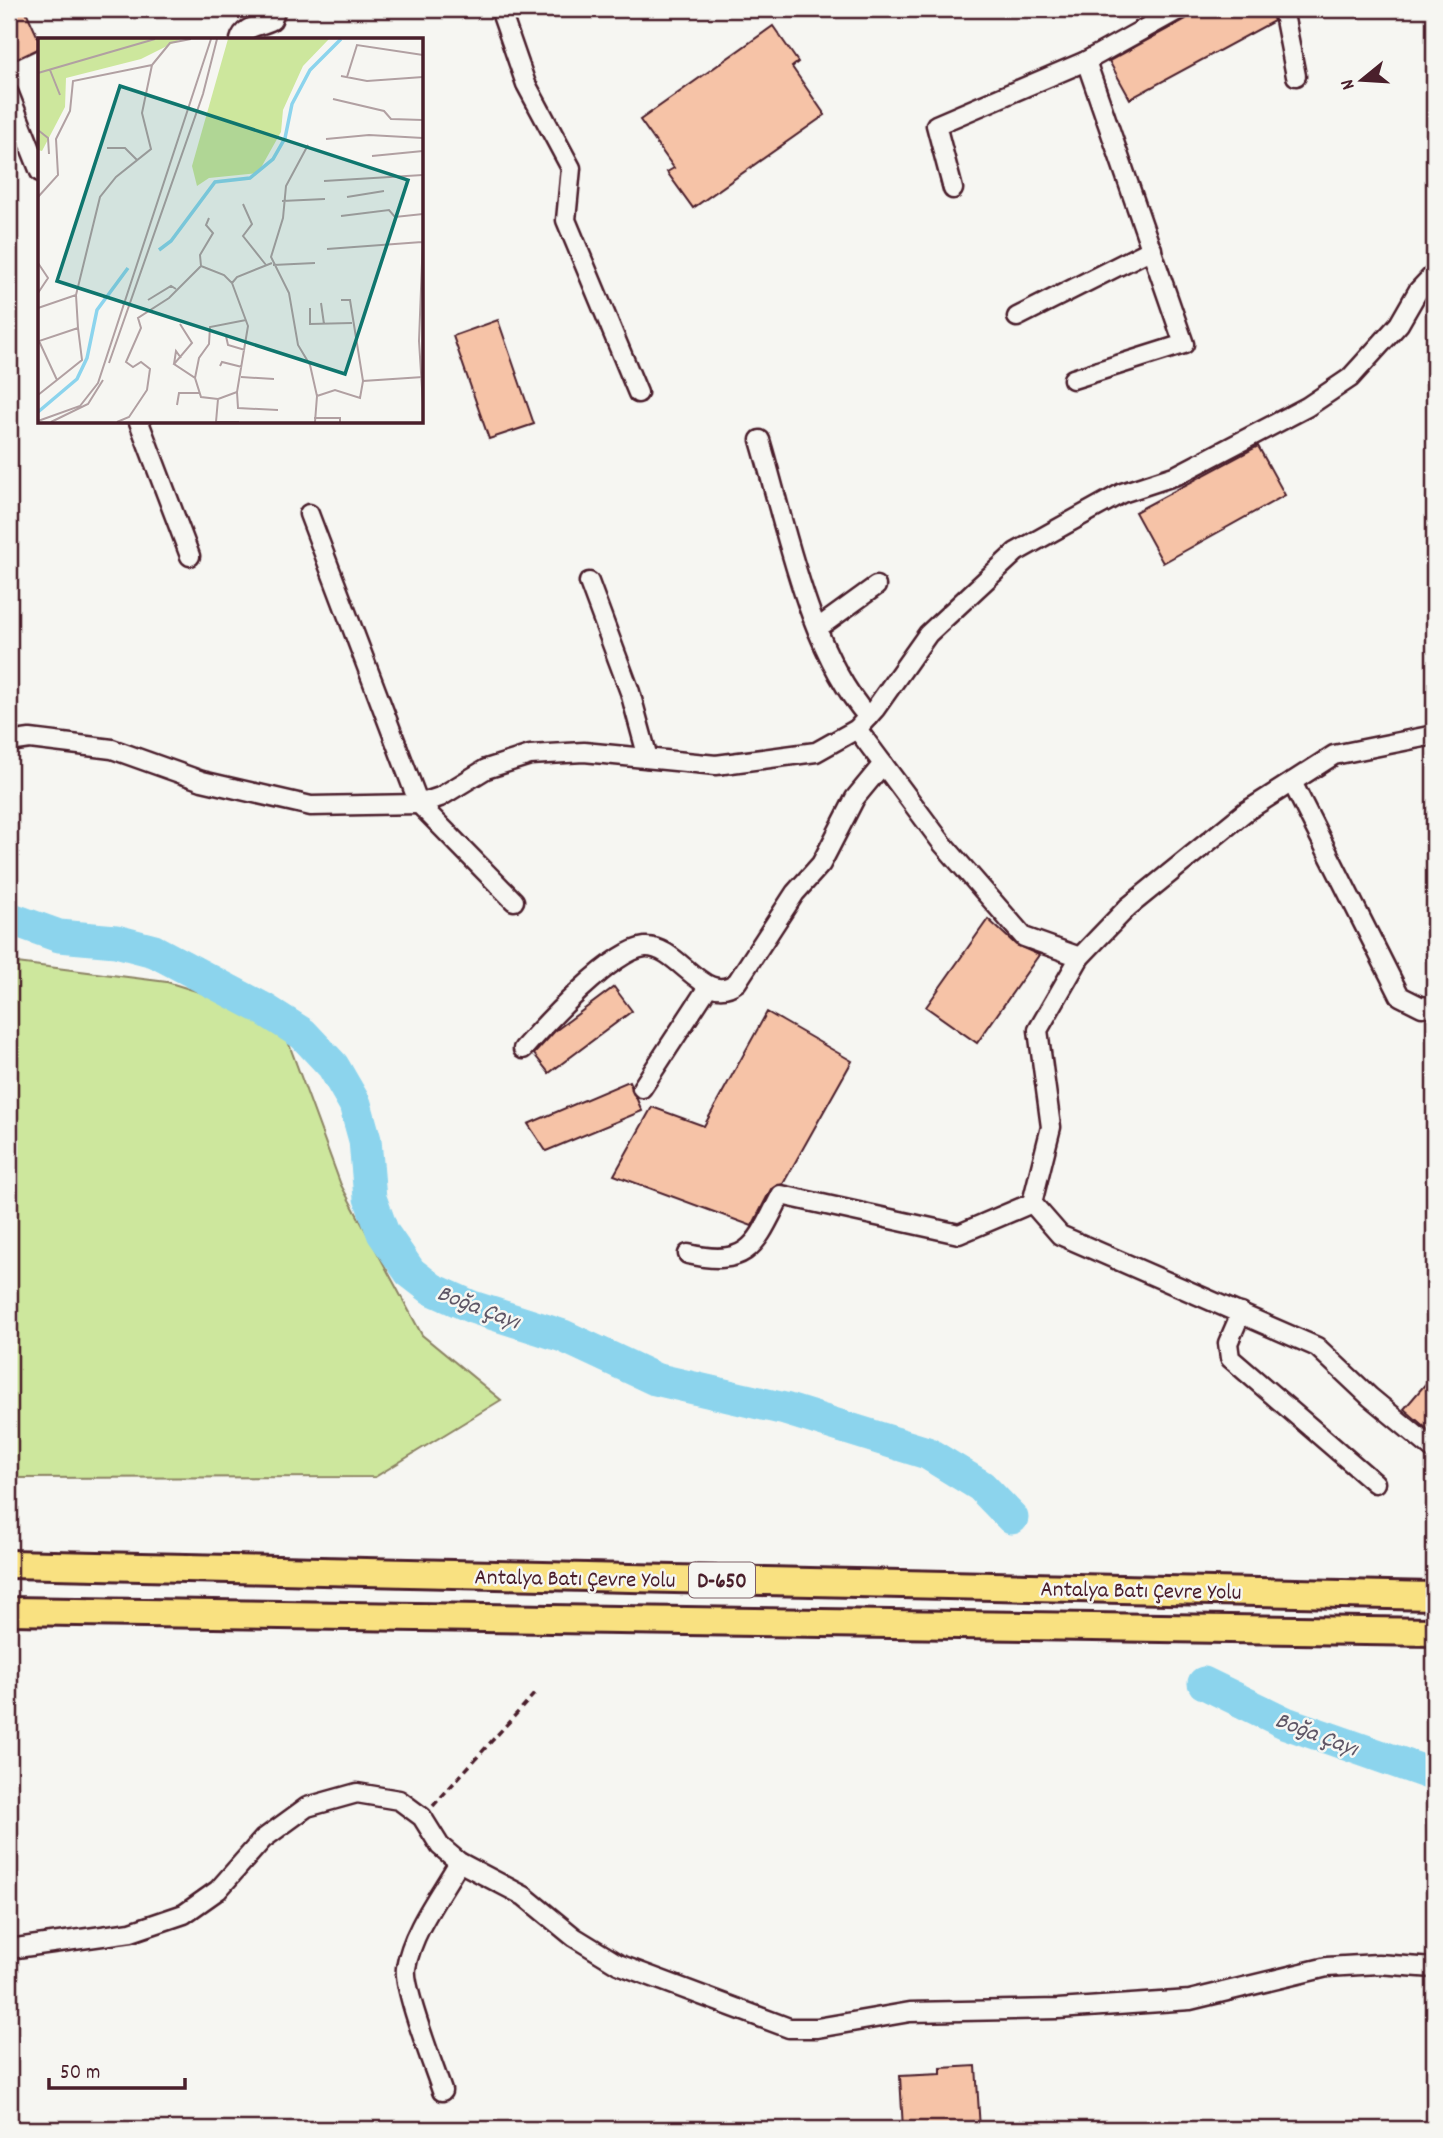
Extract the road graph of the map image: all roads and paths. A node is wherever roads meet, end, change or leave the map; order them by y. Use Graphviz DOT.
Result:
graph roads {
  1 [pos="276,9"];
  2 [pos="500,9"];
  3 [pos="1180,9"];
  4 [pos="1283,9"];
  5 [pos="241,38"];
  6 [pos="1086,61"];
  7 [pos="1296,76"];
  8 [pos="9,94"];
  9 [pos="38,167"];
  10 [pos="953,189"];
  11 [pos="1152,249"];
  12 [pos="1434,274"];
  13 [pos="1017,317"];
  14 [pos="1073,379"];
  15 [pos="638,393"];
  16 [pos="140,424"];
  17 [pos="760,440"];
  18 [pos="309,514"];
  19 [pos="190,556"];
  20 [pos="589,582"];
  21 [pos="876,586"];
  22 [pos="818,628"];
  23 [pos="862,723"];
  24 [pos="1434,735"];
  25 [pos="9,741"];
  26 [pos="648,758"];
  27 [pos="883,764"];
  28 [pos="1292,782"];
  29 [pos="419,804"];
  30 [pos="514,901"];
  31 [pos="1080,957"];
  32 [pos="708,987"];
  33 [pos="1434,1005"];
  34 [pos="523,1049"];
  35 [pos="642,1088"];
  36 [pos="1032,1203"];
  37 [pos="688,1254"];
  38 [pos="1241,1312"];
  39 [pos="1434,1450"];
  40 [pos="1375,1483"];
  41 [pos="9,1564"];
  42 [pos="1434,1595"];
  43 [pos="9,1611"];
  44 [pos="1434,1632"];
  45 [pos="537,1691"];
  46 [pos="422,1817"];
  47 [pos="459,1862"];
  48 [pos="9,1949"];
  49 [pos="1434,1968"];
  50 [pos="442,2091"];
  1 -- 5 [label="street"];
  2 -- 15 [label="street"];
  3 -- 6 [label="street"];
  4 -- 7 [label="street"];
  6 -- 10 [label="street"];
  6 -- 11 [label="street"];
  8 -- 9 [label="street"];
  11 -- 13 [label="street"];
  11 -- 14 [label="street"];
  12 -- 23 [label="street"];
  16 -- 19 [label="street"];
  17 -- 22 [label="street"];
  18 -- 29 [label="street"];
  20 -- 26 [label="street"];
  21 -- 22 [label="street"];
  22 -- 23 [label="street"];
  23 -- 26 [label="street"];
  23 -- 27 [label="street"];
  24 -- 28 [label="street"];
  25 -- 29 [label="street"];
  26 -- 29 [label="street"];
  27 -- 31 [label="street"];
  27 -- 32 [label="street"];
  28 -- 31 [label="street"];
  28 -- 33 [label="street"];
  29 -- 30 [label="street"];
  31 -- 36 [label="street"];
  32 -- 34 [label="street"];
  32 -- 35 [label="street"];
  36 -- 37 [label="street"];
  36 -- 38 [label="street"];
  38 -- 39 [label="street"];
  38 -- 40 [label="street"];
  41 -- 42 [label="highway, Antalya Batı Çevre Yolu / D-650"];
  43 -- 44 [label="highway, Antalya Batı Çevre Yolu"];
  45 -- 46 [label="path"];
  46 -- 47 [label="street"];
  46 -- 48 [label="street"];
  47 -- 49 [label="street"];
  47 -- 50 [label="street"];
}
